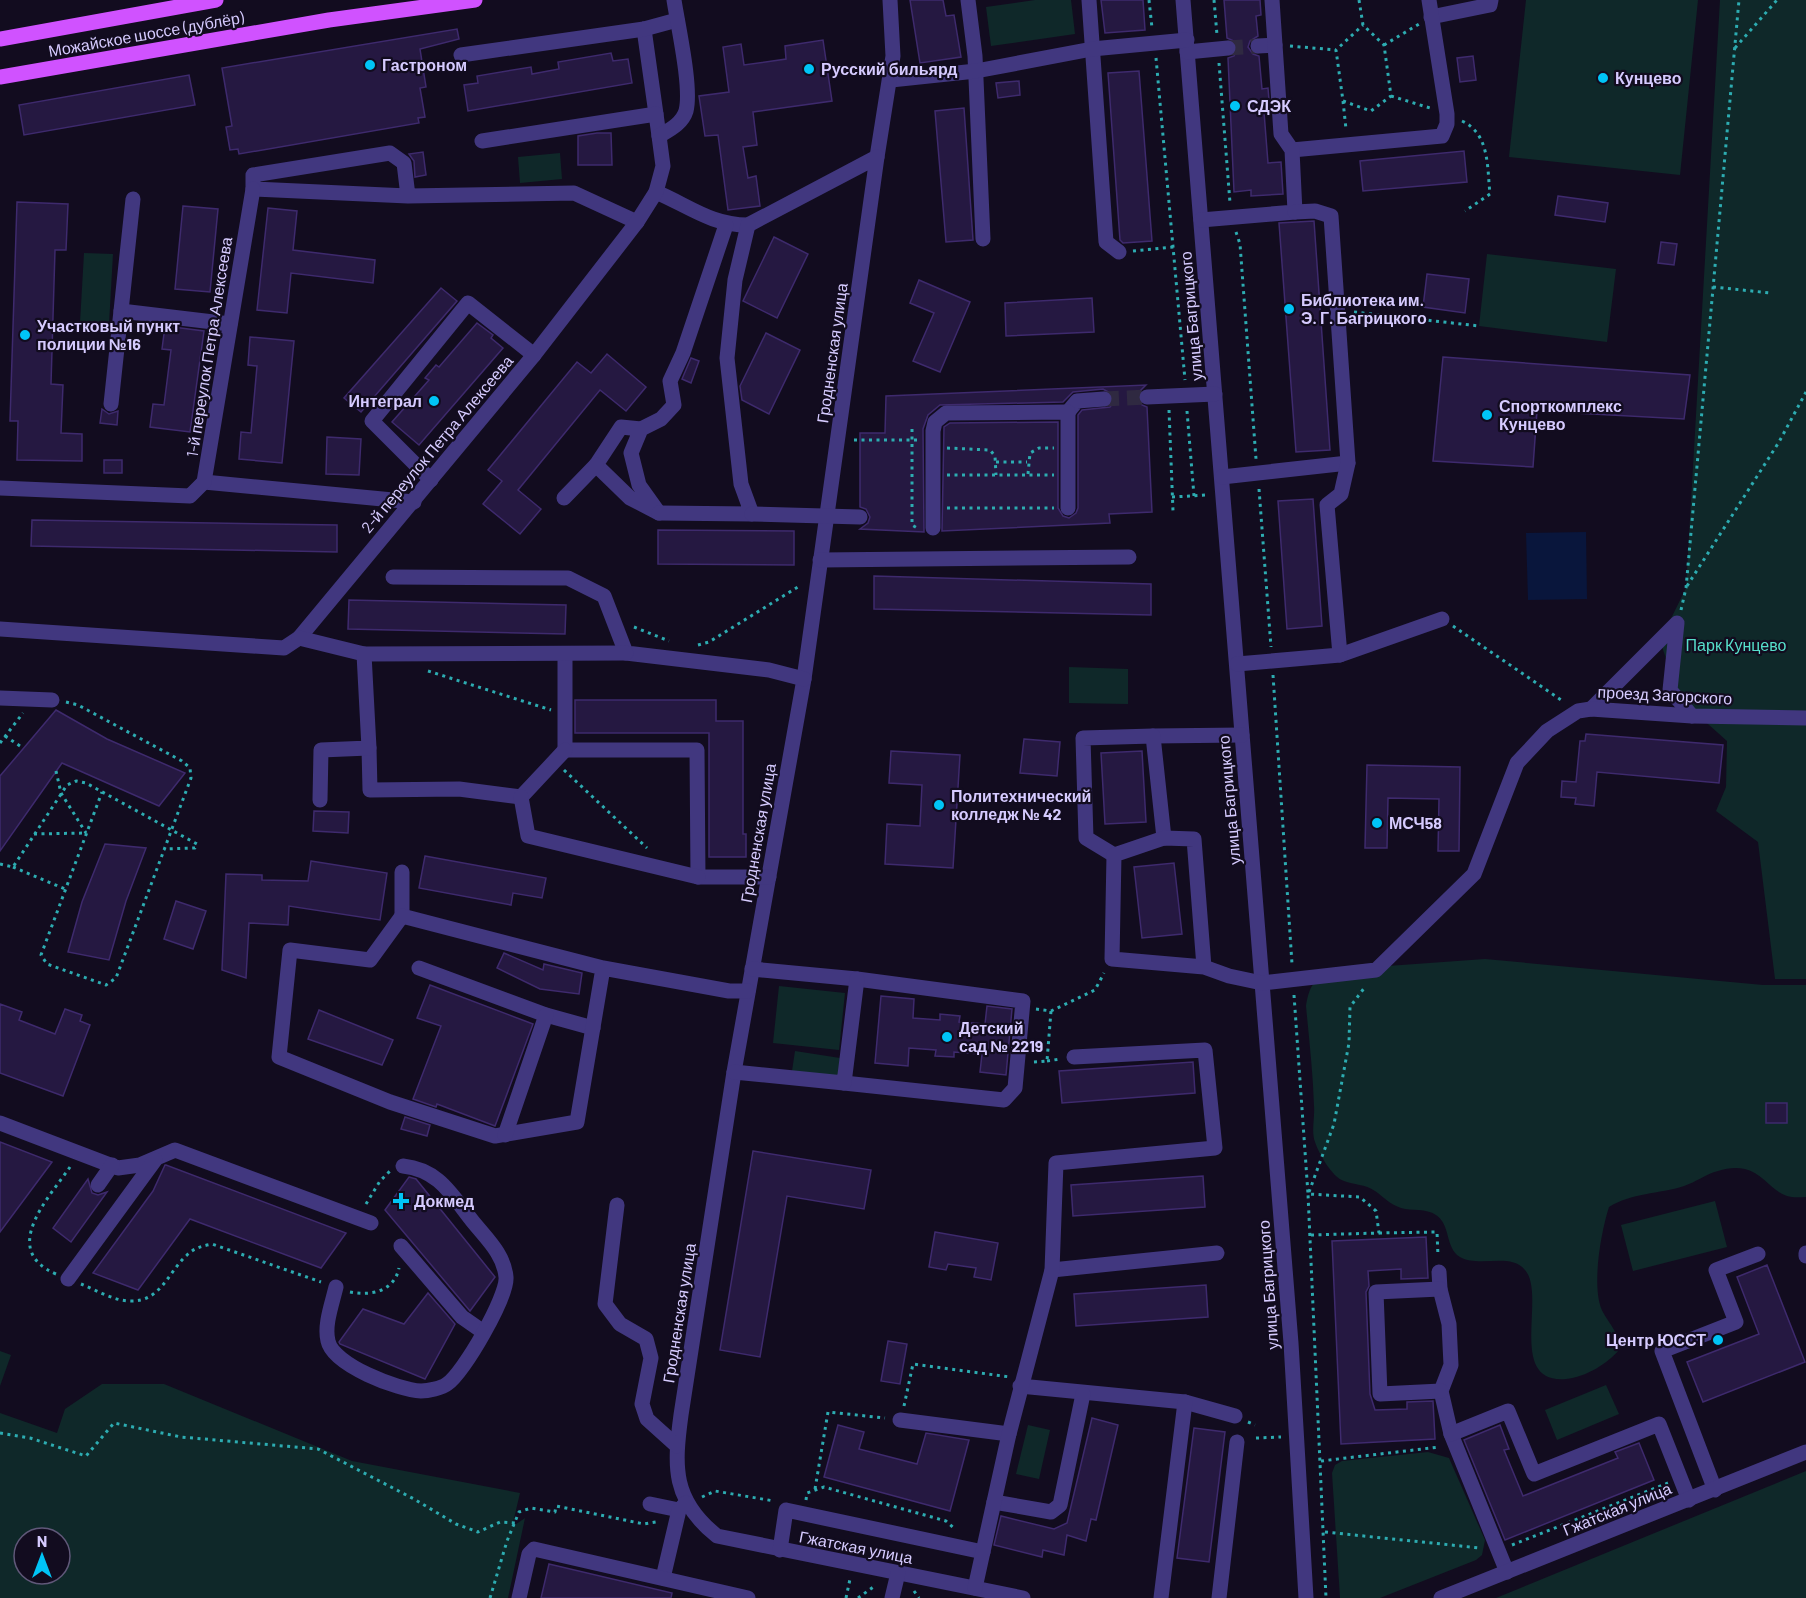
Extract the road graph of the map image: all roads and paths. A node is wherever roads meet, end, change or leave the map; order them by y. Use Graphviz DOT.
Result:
graph roads {
  1 [pos="216,0"];
  2 [pos="401,0"];
  3 [pos="475,0"];
  4 [pos="674,0"];
  5 [pos="890,0"];
  6 [pos="968,0"];
  7 [pos="1089,0"];
  8 [pos="1149,0"];
  9 [pos="1184,0"];
  10 [pos="1272,0"];
  11 [pos="1359,0"];
  12 [pos="1429,0"];
  13 [pos="1491,0"];
  14 [pos="1739,0"];
  15 [pos="1778,0"];
  16 [pos="1431,17"];
  17 [pos="329,20"];
  18 [pos="677,20"];
  19 [pos="1363,25"];
  20 [pos="644,29"];
  21 [pos="0,39"];
  22 [pos="1153,43"];
  23 [pos="1275,45"];
  24 [pos="1384,45"];
  25 [pos="1187,46"];
  26 [pos="1258,46"];
  27 [pos="1228,48"];
  28 [pos="1092,49"];
  29 [pos="1336,50"];
  30 [pos="1734,50"];
  31 [pos="461,55"];
  32 [pos="976,71"];
  33 [pos="0,77"];
  34 [pos="891,80"];
  35 [pos="1391,96"];
  36 [pos="1342,101"];
  37 [pos="656,114"];
  38 [pos="1447,114"];
  39 [pos="659,136"];
  40 [pos="482,141"];
  41 [pos="1348,145"];
  42 [pos="1292,150"];
  43 [pos="877,157"];
  44 [pos="253,189"];
  45 [pos="656,192"];
  46 [pos="408,196"];
  47 [pos="133,199"];
  48 [pos="1465,211"];
  49 [pos="1295,212"];
  50 [pos="1201,220"];
  51 [pos="637,222"];
  52 [pos="726,225"];
  53 [pos="748,225"];
  54 [pos="983,239"];
  55 [pos="1174,247"];
  56 [pos="1119,252"];
  57 [pos="1713,287"];
  58 [pos="1771,293"];
  59 [pos="1337,310"];
  60 [pos="121,311"];
  61 [pos="230,324"];
  62 [pos="1479,326"];
  63 [pos="534,355"];
  64 [pos="1806,393"];
  65 [pos="1215,394"];
  66 [pos="1168,396"];
  67 [pos="1186,396"];
  68 [pos="1147,397"];
  69 [pos="1104,399"];
  70 [pos="111,404"];
  71 [pos="1068,412"];
  72 [pos="641,429"];
  73 [pos="912,429"];
  74 [pos="860,440"];
  75 [pos="901,440"];
  76 [pos="933,448"];
  77 [pos="1068,448"];
  78 [pos="996,462"];
  79 [pos="1028,462"];
  80 [pos="1348,463"];
  81 [pos="596,465"];
  82 [pos="933,475"];
  83 [pos="996,475"];
  84 [pos="1028,475"];
  85 [pos="1068,475"];
  86 [pos="1222,477"];
  87 [pos="431,480"];
  88 [pos="204,482"];
  89 [pos="0,488"];
  90 [pos="1223,495"];
  91 [pos="1194,496"];
  92 [pos="1172,497"];
  93 [pos="564,498"];
  94 [pos="414,502"];
  95 [pos="1068,507"];
  96 [pos="933,508"];
  97 [pos="1173,511"];
  98 [pos="659,513"];
  99 [pos="752,514"];
  100 [pos="827,516"];
  101 [pos="860,517"];
  102 [pos="933,528"];
  103 [pos="1129,557"];
  104 [pos="819,568"];
  105 [pos="393,577"];
  106 [pos="1686,588"];
  107 [pos="613,619"];
  108 [pos="1442,619"];
  109 [pos="1677,623"];
  110 [pos="0,629"];
  111 [pos="300,638"];
  112 [pos="675,644"];
  113 [pos="693,646"];
  114 [pos="626,653"];
  115 [pos="364,654"];
  116 [pos="565,655"];
  117 [pos="1340,655"];
  118 [pos="1237,664"];
  119 [pos="420,668"];
  120 [pos="804,679"];
  121 [pos="0,699"];
  122 [pos="33,700"];
  123 [pos="52,700"];
  124 [pos="1584,710"];
  125 [pos="565,714"];
  126 [pos="1692,716"];
  127 [pos="1806,718"];
  128 [pos="1242,735"];
  129 [pos="5,736"];
  130 [pos="1153,736"];
  131 [pos="0,743"];
  132 [pos="23,748"];
  133 [pos="369,748"];
  134 [pos="559,755"];
  135 [pos="56,771"];
  136 [pos="102,792"];
  137 [pos="61,793"];
  138 [pos="521,797"];
  139 [pos="320,800"];
  140 [pos="171,829"];
  141 [pos="86,833"];
  142 [pos="34,834"];
  143 [pos="1164,838"];
  144 [pos="164,849"];
  145 [pos="1114,855"];
  146 [pos="0,864"];
  147 [pos="13,867"];
  148 [pos="670,870"];
  149 [pos="402,872"];
  150 [pos="698,877"];
  151 [pos="769,877"];
  152 [pos="65,889"];
  153 [pos="402,916"];
  154 [pos="1112,959"];
  155 [pos="1204,967"];
  156 [pos="419,968"];
  157 [pos="603,968"];
  158 [pos="752,969"];
  159 [pos="1376,970"];
  160 [pos="857,979"];
  161 [pos="1293,980"];
  162 [pos="1262,984"];
  163 [pos="748,991"];
  164 [pos="1023,1008"];
  165 [pos="1051,1011"];
  166 [pos="546,1015"];
  167 [pos="593,1028"];
  168 [pos="1074,1057"];
  169 [pos="1018,1060"];
  170 [pos="734,1072"];
  171 [pos="844,1083"];
  172 [pos="0,1123"];
  173 [pos="505,1135"];
  174 [pos="79,1153"];
  175 [pos="158,1156"];
  176 [pos="112,1165"];
  177 [pos="403,1166"];
  178 [pos="98,1185"];
  179 [pos="1308,1194"];
  180 [pos="617,1205"];
  181 [pos="349,1214"];
  182 [pos="371,1223"];
  183 [pos="1379,1233"];
  184 [pos="1311,1235"];
  185 [pos="401,1246"];
  186 [pos="1217,1253"];
  187 [pos="1758,1254"];
  188 [pos="1052,1270"];
  189 [pos="1439,1272"];
  190 [pos="68,1279"];
  191 [pos="336,1287"];
  192 [pos="1440,1289"];
  193 [pos="483,1331"];
  194 [pos="1022,1382"];
  195 [pos="1441,1391"];
  196 [pos="1083,1394"];
  197 [pos="1185,1402"];
  198 [pos="1235,1416"];
  199 [pos="900,1420"];
  200 [pos="0,1433"];
  201 [pos="1009,1434"];
  202 [pos="1454,1439"];
  203 [pos="1238,1442"];
  204 [pos="677,1446"];
  205 [pos="1806,1452"];
  206 [pos="1321,1461"];
  207 [pos="1681,1478"];
  208 [pos="815,1489"];
  209 [pos="1715,1490"];
  210 [pos="1689,1500"];
  211 [pos="994,1502"];
  212 [pos="783,1503"];
  213 [pos="650,1504"];
  214 [pos="686,1508"];
  215 [pos="804,1514"];
  216 [pos="516,1523"];
  217 [pos="644,1524"];
  218 [pos="1325,1532"];
  219 [pos="961,1533"];
  220 [pos="780,1550"];
  221 [pos="1498,1550"];
  222 [pos="983,1552"];
  223 [pos="1507,1572"];
  224 [pos="898,1573"];
  225 [pos="851,1574"];
  226 [pos="663,1578"];
  227 [pos="881,1581"];
  228 [pos="975,1588"];
  229 [pos="490,1598"];
  230 [pos="519,1598"];
  231 [pos="748,1598"];
  232 [pos="846,1598"];
  233 [pos="858,1598"];
  234 [pos="892,1598"];
  235 [pos="1023,1598"];
  236 [pos="1161,1598"];
  237 [pos="1220,1598"];
  238 [pos="1306,1598"];
  239 [pos="1326,1598"];
  240 [pos="1441,1598"];
  1 -- 21 [label="main road"];
  2 -- 17 [label="main road"];
  3 -- 17 [label="main road, Можайское шоссе (дублёр)"];
  4 -- 18 [label="street"];
  5 -- 34 [label="street, Гродненская улица"];
  6 -- 32 [label="street"];
  7 -- 28 [label="street"];
  8 -- 22 [label="path"];
  9 -- 25 [label="street, улица Багрицкого"];
  10 -- 23 [label="street"];
  11 -- 19 [label="path"];
  12 -- 16 [label="street"];
  13 -- 16 [label="street"];
  14 -- 30 [label="path"];
  15 -- 30 [label="path"];
  16 -- 24 [label="path"];
  16 -- 38 [label="street"];
  17 -- 33 [label="main road, Можайское шоссе (дублёр)"];
  18 -- 20 [label="street"];
  18 -- 39 [label="street"];
  19 -- 24 [label="path"];
  19 -- 29 [label="path"];
  20 -- 31 [label="street"];
  20 -- 37 [label="street, 2-й переулок Петра Алексеева"];
  22 -- 25 [label="street"];
  22 -- 28 [label="street"];
  22 -- 55 [label="path"];
  23 -- 26 [label="street"];
  23 -- 29 [label="path"];
  23 -- 42 [label="street"];
  24 -- 35 [label="path"];
  25 -- 27 [label="street"];
  25 -- 50 [label="street, улица Багрицкого"];
  28 -- 32 [label="street"];
  28 -- 56 [label="street"];
  29 -- 36 [label="path"];
  30 -- 57 [label="path"];
  32 -- 34 [label="street"];
  32 -- 54 [label="street"];
  34 -- 43 [label="street, Гродненская улица"];
  35 -- 36 [label="path"];
  35 -- 38 [label="path"];
  36 -- 41 [label="path"];
  37 -- 39 [label="street, 2-й переулок Петра Алексеева"];
  37 -- 40 [label="street"];
  38 -- 41 [label="street"];
  38 -- 48 [label="path"];
  39 -- 45 [label="street, 2-й переулок Петра Алексеева"];
  41 -- 42 [label="street"];
  42 -- 49 [label="street"];
  43 -- 53 [label="street"];
  43 -- 100 [label="street, Гродненская улица"];
  44 -- 46 [label="street"];
  44 -- 46 [label="street"];
  44 -- 61 [label="street, 1-й переулок Петра Алексеева"];
  45 -- 51 [label="street, 2-й переулок Петра Алексеева"];
  45 -- 52 [label="street"];
  46 -- 51 [label="street"];
  47 -- 60 [label="street"];
  49 -- 50 [label="street"];
  49 -- 59 [label="street"];
  50 -- 65 [label="street, улица Багрицкого"];
  51 -- 63 [label="street, 2-й переулок Петра Алексеева"];
  52 -- 53 [label="street"];
  52 -- 72 [label="street"];
  53 -- 99 [label="street"];
  55 -- 56 [label="path"];
  55 -- 67 [label="path"];
  57 -- 58 [label="path"];
  57 -- 106 [label="path"];
  59 -- 62 [label="path"];
  59 -- 80 [label="street"];
  60 -- 61 [label="street"];
  60 -- 70 [label="street"];
  61 -- 88 [label="street, 1-й переулок Петра Алексеева"];
  63 -- 87 [label="street, 2-й переулок Петра Алексеева"];
  63 -- 87 [label="street"];
  64 -- 106 [label="path"];
  65 -- 67 [label="street"];
  65 -- 86 [label="street, улица Багрицкого"];
  66 -- 67 [label="street"];
  66 -- 68 [label="street"];
  66 -- 92 [label="path"];
  67 -- 91 [label="path"];
  69 -- 71 [label="street"];
  71 -- 76 [label="street"];
  71 -- 77 [label="street"];
  72 -- 81 [label="street"];
  72 -- 98 [label="street"];
  73 -- 102 [label="path"];
  74 -- 75 [label="path"];
  76 -- 78 [label="path"];
  76 -- 82 [label="street"];
  77 -- 79 [label="path"];
  77 -- 85 [label="street"];
  78 -- 79 [label="path"];
  78 -- 83 [label="path"];
  79 -- 84 [label="path"];
  80 -- 86 [label="street"];
  80 -- 117 [label="street"];
  81 -- 93 [label="street"];
  81 -- 98 [label="street"];
  82 -- 83 [label="path"];
  82 -- 96 [label="street"];
  83 -- 84 [label="path"];
  84 -- 85 [label="path"];
  85 -- 95 [label="street"];
  86 -- 90 [label="street, улица Багрицкого"];
  87 -- 94 [label="street, 2-й переулок Петра Алексеева"];
  88 -- 89 [label="street, 1-й переулок Петра Алексеева"];
  88 -- 94 [label="street"];
  90 -- 91 [label="path"];
  90 -- 118 [label="street, улица Багрицкого"];
  91 -- 92 [label="path"];
  92 -- 97 [label="path"];
  94 -- 111 [label="street, 2-й переулок Петра Алексеева"];
  95 -- 96 [label="path"];
  96 -- 102 [label="street"];
  98 -- 99 [label="street"];
  99 -- 100 [label="street"];
  100 -- 101 [label="street"];
  100 -- 104 [label="street, Гродненская улица"];
  103 -- 104 [label="street"];
  104 -- 113 [label="path"];
  104 -- 120 [label="street, Гродненская улица"];
  105 -- 107 [label="street"];
  106 -- 109 [label="path"];
  107 -- 112 [label="path"];
  107 -- 114 [label="street"];
  108 -- 117 [label="street"];
  108 -- 124 [label="path"];
  109 -- 124 [label="street"];
  109 -- 126 [label="street"];
  110 -- 111 [label="street"];
  111 -- 115 [label="street"];
  114 -- 116 [label="street"];
  114 -- 120 [label="street"];
  115 -- 116 [label="street"];
  115 -- 133 [label="street"];
  116 -- 125 [label="street"];
  117 -- 118 [label="street"];
  118 -- 128 [label="street, улица Багрицкого"];
  119 -- 125 [label="path"];
  120 -- 151 [label="street, Гродненская улица"];
  121 -- 122 [label="street"];
  122 -- 123 [label="street"];
  122 -- 129 [label="path"];
  123 -- 140 [label="path"];
  124 -- 126 [label="street, проезд Загорского"];
  124 -- 159 [label="street, проезд Загорского"];
  125 -- 134 [label="street"];
  126 -- 127 [label="street, проезд Загорского"];
  128 -- 130 [label="street"];
  128 -- 162 [label="street, улица Багрицкого"];
  129 -- 131 [label="path"];
  129 -- 132 [label="path"];
  130 -- 143 [label="street"];
  130 -- 145 [label="street"];
  133 -- 138 [label="street"];
  133 -- 139 [label="street"];
  134 -- 138 [label="street"];
  134 -- 148 [label="path"];
  134 -- 150 [label="street"];
  135 -- 137 [label="path"];
  136 -- 137 [label="path"];
  136 -- 140 [label="path"];
  136 -- 141 [label="path"];
  137 -- 141 [label="path"];
  137 -- 142 [label="path"];
  138 -- 148 [label="street"];
  140 -- 144 [label="path"];
  140 -- 144 [label="path"];
  141 -- 142 [label="path"];
  141 -- 152 [label="path"];
  142 -- 147 [label="path"];
  143 -- 145 [label="street"];
  143 -- 155 [label="street"];
  144 -- 152 [label="path"];
  145 -- 154 [label="street"];
  146 -- 147 [label="path"];
  147 -- 152 [label="path"];
  148 -- 150 [label="street"];
  149 -- 153 [label="street"];
  150 -- 151 [label="street"];
  151 -- 158 [label="street, Гродненская улица"];
  153 -- 157 [label="street"];
  153 -- 173 [label="street"];
  154 -- 155 [label="street"];
  154 -- 165 [label="path"];
  155 -- 162 [label="street"];
  156 -- 166 [label="street"];
  157 -- 163 [label="street"];
  157 -- 167 [label="street"];
  158 -- 160 [label="street"];
  158 -- 163 [label="street, Гродненская улица"];
  159 -- 161 [label="street"];
  159 -- 179 [label="path"];
  160 -- 164 [label="street"];
  160 -- 171 [label="street"];
  161 -- 162 [label="street"];
  161 -- 179 [label="path"];
  162 -- 238 [label="street, улица Багрицкого"];
  163 -- 170 [label="street, Гродненская улица"];
  164 -- 165 [label="path"];
  164 -- 169 [label="street"];
  165 -- 169 [label="path"];
  166 -- 167 [label="street"];
  166 -- 173 [label="street"];
  167 -- 173 [label="street"];
  168 -- 188 [label="street"];
  169 -- 171 [label="street"];
  170 -- 171 [label="street"];
  170 -- 204 [label="street, Гродненская улица"];
  172 -- 174 [label="street"];
  174 -- 176 [label="street"];
  174 -- 190 [label="path"];
  175 -- 176 [label="street"];
  175 -- 181 [label="street"];
  175 -- 190 [label="street"];
  176 -- 178 [label="street"];
  177 -- 181 [label="path"];
  177 -- 193 [label="street"];
  179 -- 183 [label="path"];
  179 -- 184 [label="path"];
  180 -- 204 [label="street"];
  181 -- 182 [label="street"];
  183 -- 184 [label="path"];
  183 -- 189 [label="path"];
  184 -- 206 [label="path"];
  185 -- 191 [label="path"];
  185 -- 193 [label="street"];
  186 -- 188 [label="street"];
  187 -- 209 [label="street"];
  188 -- 194 [label="street"];
  189 -- 192 [label="street"];
  190 -- 191 [label="path"];
  191 -- 193 [label="street"];
  192 -- 195 [label="street"];
  192 -- 195 [label="street"];
  194 -- 196 [label="street"];
  194 -- 199 [label="path"];
  194 -- 201 [label="street"];
  195 -- 202 [label="street"];
  196 -- 197 [label="street"];
  196 -- 211 [label="street"];
  197 -- 198 [label="street"];
  197 -- 236 [label="street"];
  199 -- 201 [label="street"];
  199 -- 208 [label="path"];
  200 -- 216 [label="path"];
  201 -- 211 [label="street"];
  202 -- 206 [label="path"];
  202 -- 207 [label="street"];
  202 -- 221 [label="street"];
  203 -- 237 [label="street"];
  204 -- 214 [label="street, Гродненская улица"];
  205 -- 209 [label="street, Гжатская улица"];
  206 -- 218 [label="path"];
  207 -- 210 [label="street"];
  207 -- 221 [label="path"];
  208 -- 215 [label="path"];
  208 -- 219 [label="path"];
  209 -- 210 [label="street, Гжатская улица"];
  210 -- 223 [label="street, Гжатская улица"];
  211 -- 222 [label="street"];
  212 -- 214 [label="path"];
  213 -- 214 [label="street"];
  214 -- 220 [label="street, Гжатская улица"];
  214 -- 226 [label="street"];
  215 -- 220 [label="street"];
  215 -- 222 [label="street"];
  216 -- 217 [label="path"];
  216 -- 229 [label="path"];
  218 -- 221 [label="path"];
  218 -- 239 [label="path"];
  220 -- 224 [label="street, Гжатская улица"];
  221 -- 223 [label="street"];
  222 -- 228 [label="street"];
  223 -- 240 [label="street, Гжатская улица"];
  224 -- 228 [label="street, Гжатская улица"];
  224 -- 234 [label="street"];
  225 -- 232 [label="path"];
  226 -- 230 [label="street"];
  226 -- 231 [label="street"];
  227 -- 233 [label="path"];
  228 -- 235 [label="street, Гжатская улица"];
}
